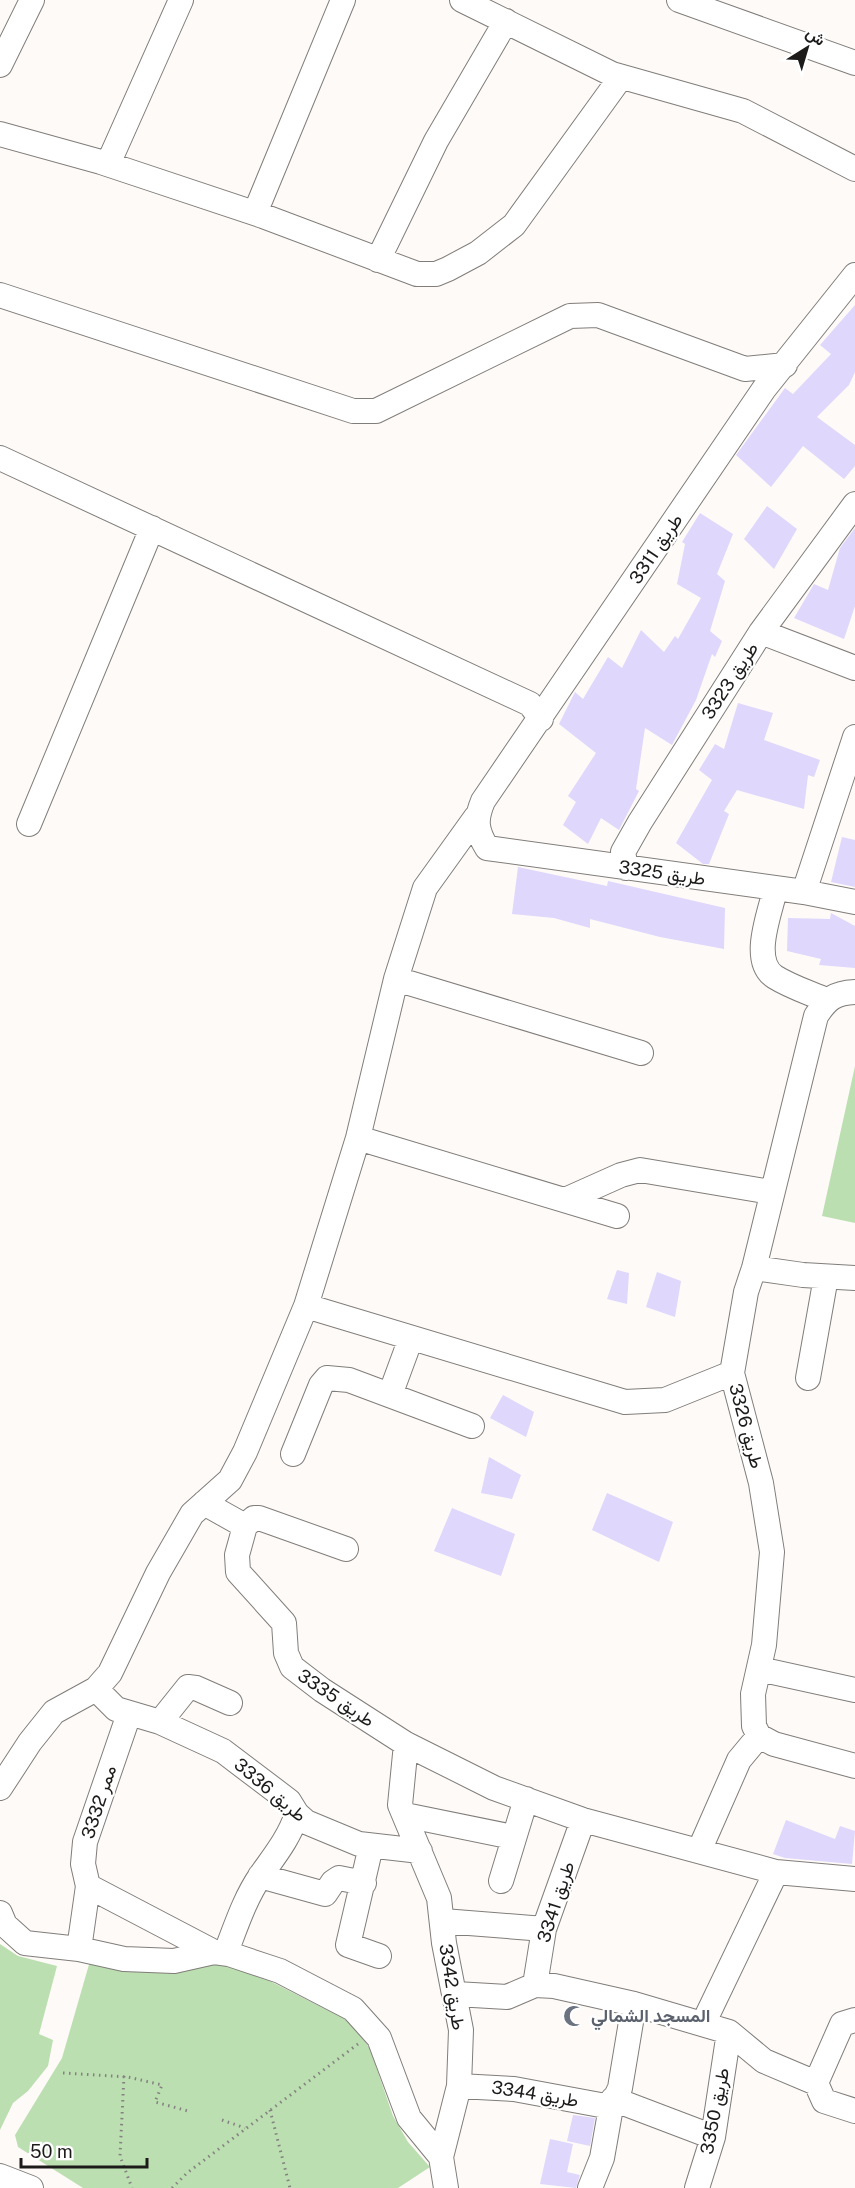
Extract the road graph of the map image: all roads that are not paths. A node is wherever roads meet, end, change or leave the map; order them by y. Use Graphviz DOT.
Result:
graph roads {
  1 [pos="32,0"];
  2 [pos="181,0"];
  3 [pos="343,0"];
  4 [pos="462,0"];
  5 [pos="678,0"];
  6 [pos="506,21"];
  7 [pos="855,63"];
  8 [pos="0,65"];
  9 [pos="621,77"];
  10 [pos="0,134"];
  11 [pos="108,164"];
  12 [pos="855,169"];
  13 [pos="255,213"];
  14 [pos="378,260"];
  15 [pos="855,275"];
  16 [pos="0,295"];
  17 [pos="785,365"];
  18 [pos="0,458"];
  19 [pos="853,510"];
  20 [pos="152,528"];
  21 [pos="761,632"];
  22 [pos="855,668"];
  23 [pos="541,719"];
  24 [pos="855,737"];
  25 [pos="29,824"];
  26 [pos="480,832"];
  27 [pos="626,868"];
  28 [pos="436,870"];
  29 [pos="776,890"];
  30 [pos="804,892"];
  31 [pos="855,902"];
  32 [pos="396,979"];
  33 [pos="855,992"];
  34 [pos="826,1000"];
  35 [pos="641,1053"];
  36 [pos="358,1138"];
  37 [pos="771,1192"];
  38 [pos="565,1200"];
  39 [pos="617,1216"];
  40 [pos="754,1268"];
  41 [pos="826,1277"];
  42 [pos="855,1278"];
  43 [pos="306,1306"];
  44 [pos="411,1338"];
  45 [pos="732,1373"];
  46 [pos="808,1378"];
  47 [pos="390,1395"];
  48 [pos="472,1426"];
  49 [pos="293,1454"];
  50 [pos="204,1503"];
  51 [pos="245,1526"];
  52 [pos="346,1549"];
  53 [pos="759,1669"];
  54 [pos="96,1689"];
  55 [pos="855,1690"];
  56 [pos="230,1703"];
  57 [pos="129,1714"];
  58 [pos="160,1722"];
  59 [pos="766,1740"];
  60 [pos="406,1744"];
  61 [pos="855,1766"];
  62 [pos="0,1788"];
  63 [pos="526,1799"];
  64 [pos="297,1814"];
  65 [pos="405,1815"];
  66 [pos="583,1820"];
  67 [pos="513,1837"];
  68 [pos="371,1846"];
  69 [pos="420,1851"];
  70 [pos="699,1851"];
  71 [pos="776,1872"];
  72 [pos="260,1876"];
  73 [pos="855,1880"];
  74 [pos="501,1881"];
  75 [pos="364,1883"];
  76 [pos="88,1886"];
  77 [pos="0,1913"];
  78 [pos="443,1922"];
  79 [pos="544,1929"];
  80 [pos="79,1949"];
  81 [pos="222,1953"];
  82 [pos="378,1956"];
  83 [pos="535,1985"];
  84 [pos="456,1994"];
  85 [pos="634,2004"];
  86 [pos="854,2019"];
  87 [pos="703,2024"];
  88 [pos="729,2032"];
  89 [pos="816,2083"];
  90 [pos="459,2086"];
  91 [pos="612,2103"];
  92 [pos="855,2111"];
  93 [pos="713,2137"];
  94 [pos="441,2157"];
  95 [pos="2,2176"];
  96 [pos="31,2188"];
  97 [pos="446,2188"];
  98 [pos="590,2188"];
  99 [pos="697,2188"];
  1 -- 8 [label="street"];
  2 -- 11 [label="street"];
  3 -- 13 [label="street"];
  4 -- 6 [label="street"];
  5 -- 7 [label="street"];
  6 -- 9 [label="street"];
  6 -- 14 [label="street"];
  9 -- 12 [label="street"];
  9 -- 14 [label="street"];
  10 -- 11 [label="street"];
  11 -- 13 [label="street"];
  13 -- 14 [label="street"];
  15 -- 17 [label="street, طريق 3311"];
  16 -- 17 [label="street"];
  17 -- 23 [label="street, طريق 3311"];
  18 -- 20 [label="street"];
  19 -- 21 [label="street, طريق 3323"];
  20 -- 23 [label="street"];
  20 -- 25 [label="street"];
  21 -- 22 [label="street"];
  21 -- 27 [label="street, طريق 3323"];
  23 -- 26 [label="street, طريق 3311"];
  24 -- 30 [label="street"];
  26 -- 27 [label="street, طريق 3325"];
  26 -- 28 [label="street, طريق 3311"];
  26 -- 28 [label="street"];
  27 -- 29 [label="street, طريق 3325"];
  28 -- 32 [label="street, طريق 3311"];
  29 -- 30 [label="street, طريق 3325"];
  29 -- 34 [label="street"];
  30 -- 31 [label="street, طريق 3325"];
  32 -- 35 [label="street"];
  32 -- 36 [label="street, طريق 3311"];
  33 -- 34 [label="street"];
  34 -- 37 [label="street, طريق 3326"];
  36 -- 38 [label="street"];
  36 -- 43 [label="street, طريق 3311"];
  37 -- 38 [label="street"];
  37 -- 40 [label="street, طريق 3326"];
  38 -- 39 [label="street"];
  40 -- 41 [label="street"];
  40 -- 45 [label="street, طريق 3326"];
  41 -- 42 [label="street"];
  41 -- 46 [label="street"];
  43 -- 44 [label="street"];
  43 -- 50 [label="street, طريق 3311"];
  44 -- 45 [label="street"];
  44 -- 47 [label="street"];
  45 -- 53 [label="street, طريق 3326"];
  47 -- 48 [label="street"];
  47 -- 49 [label="street"];
  50 -- 51 [label="street"];
  50 -- 54 [label="street, طريق 3311"];
  51 -- 52 [label="street"];
  51 -- 60 [label="street, طريق 3335"];
  53 -- 55 [label="street"];
  53 -- 59 [label="street, طريق 3326"];
  54 -- 57 [label="street, طريق 3336"];
  54 -- 62 [label="street"];
  56 -- 58 [label="street"];
  57 -- 58 [label="street, طريق 3336"];
  57 -- 76 [label="street, ممر 3332"];
  58 -- 64 [label="street, طريق 3336"];
  59 -- 61 [label="street"];
  59 -- 70 [label="street"];
  60 -- 63 [label="street, طريق 3335"];
  60 -- 65 [label="street, طريق 3342"];
  63 -- 66 [label="street, طريق 3335"];
  63 -- 67 [label="street"];
  64 -- 68 [label="street, طريق 3336"];
  64 -- 72 [label="street"];
  65 -- 67 [label="street"];
  65 -- 69 [label="street, طريق 3342"];
  66 -- 70 [label="street, طريق 3335"];
  66 -- 79 [label="street, طريق 3341"];
  67 -- 74 [label="street"];
  68 -- 69 [label="street, طريق 3336"];
  68 -- 75 [label="street"];
  69 -- 78 [label="street, طريق 3342"];
  70 -- 71 [label="street, طريق 3335"];
  71 -- 73 [label="street, طريق 3335"];
  71 -- 87 [label="street"];
  72 -- 75 [label="street"];
  72 -- 81 [label="street"];
  75 -- 82 [label="street"];
  76 -- 80 [label="street, ممر 3332"];
  76 -- 81 [label="street"];
  77 -- 80 [label="street"];
  78 -- 79 [label="street, طريق 3342"];
  78 -- 84 [label="street, طريق 3342"];
  79 -- 83 [label="street, طريق 3341"];
  80 -- 81 [label="street"];
  81 -- 94 [label="street"];
  83 -- 84 [label="street"];
  83 -- 85 [label="street"];
  84 -- 90 [label="street, طريق 3342"];
  85 -- 87 [label="street"];
  85 -- 91 [label="street"];
  86 -- 89 [label="street"];
  87 -- 88 [label="street"];
  88 -- 89 [label="street"];
  88 -- 93 [label="street, طريق 3350"];
  89 -- 92 [label="street"];
  90 -- 91 [label="street, طريق 3344"];
  90 -- 94 [label="street, طريق 3342"];
  91 -- 93 [label="street, طريق 3344"];
  91 -- 98 [label="street"];
  93 -- 99 [label="street, طريق 3350"];
  94 -- 97 [label="street"];
  95 -- 96 [label="street"];
}
